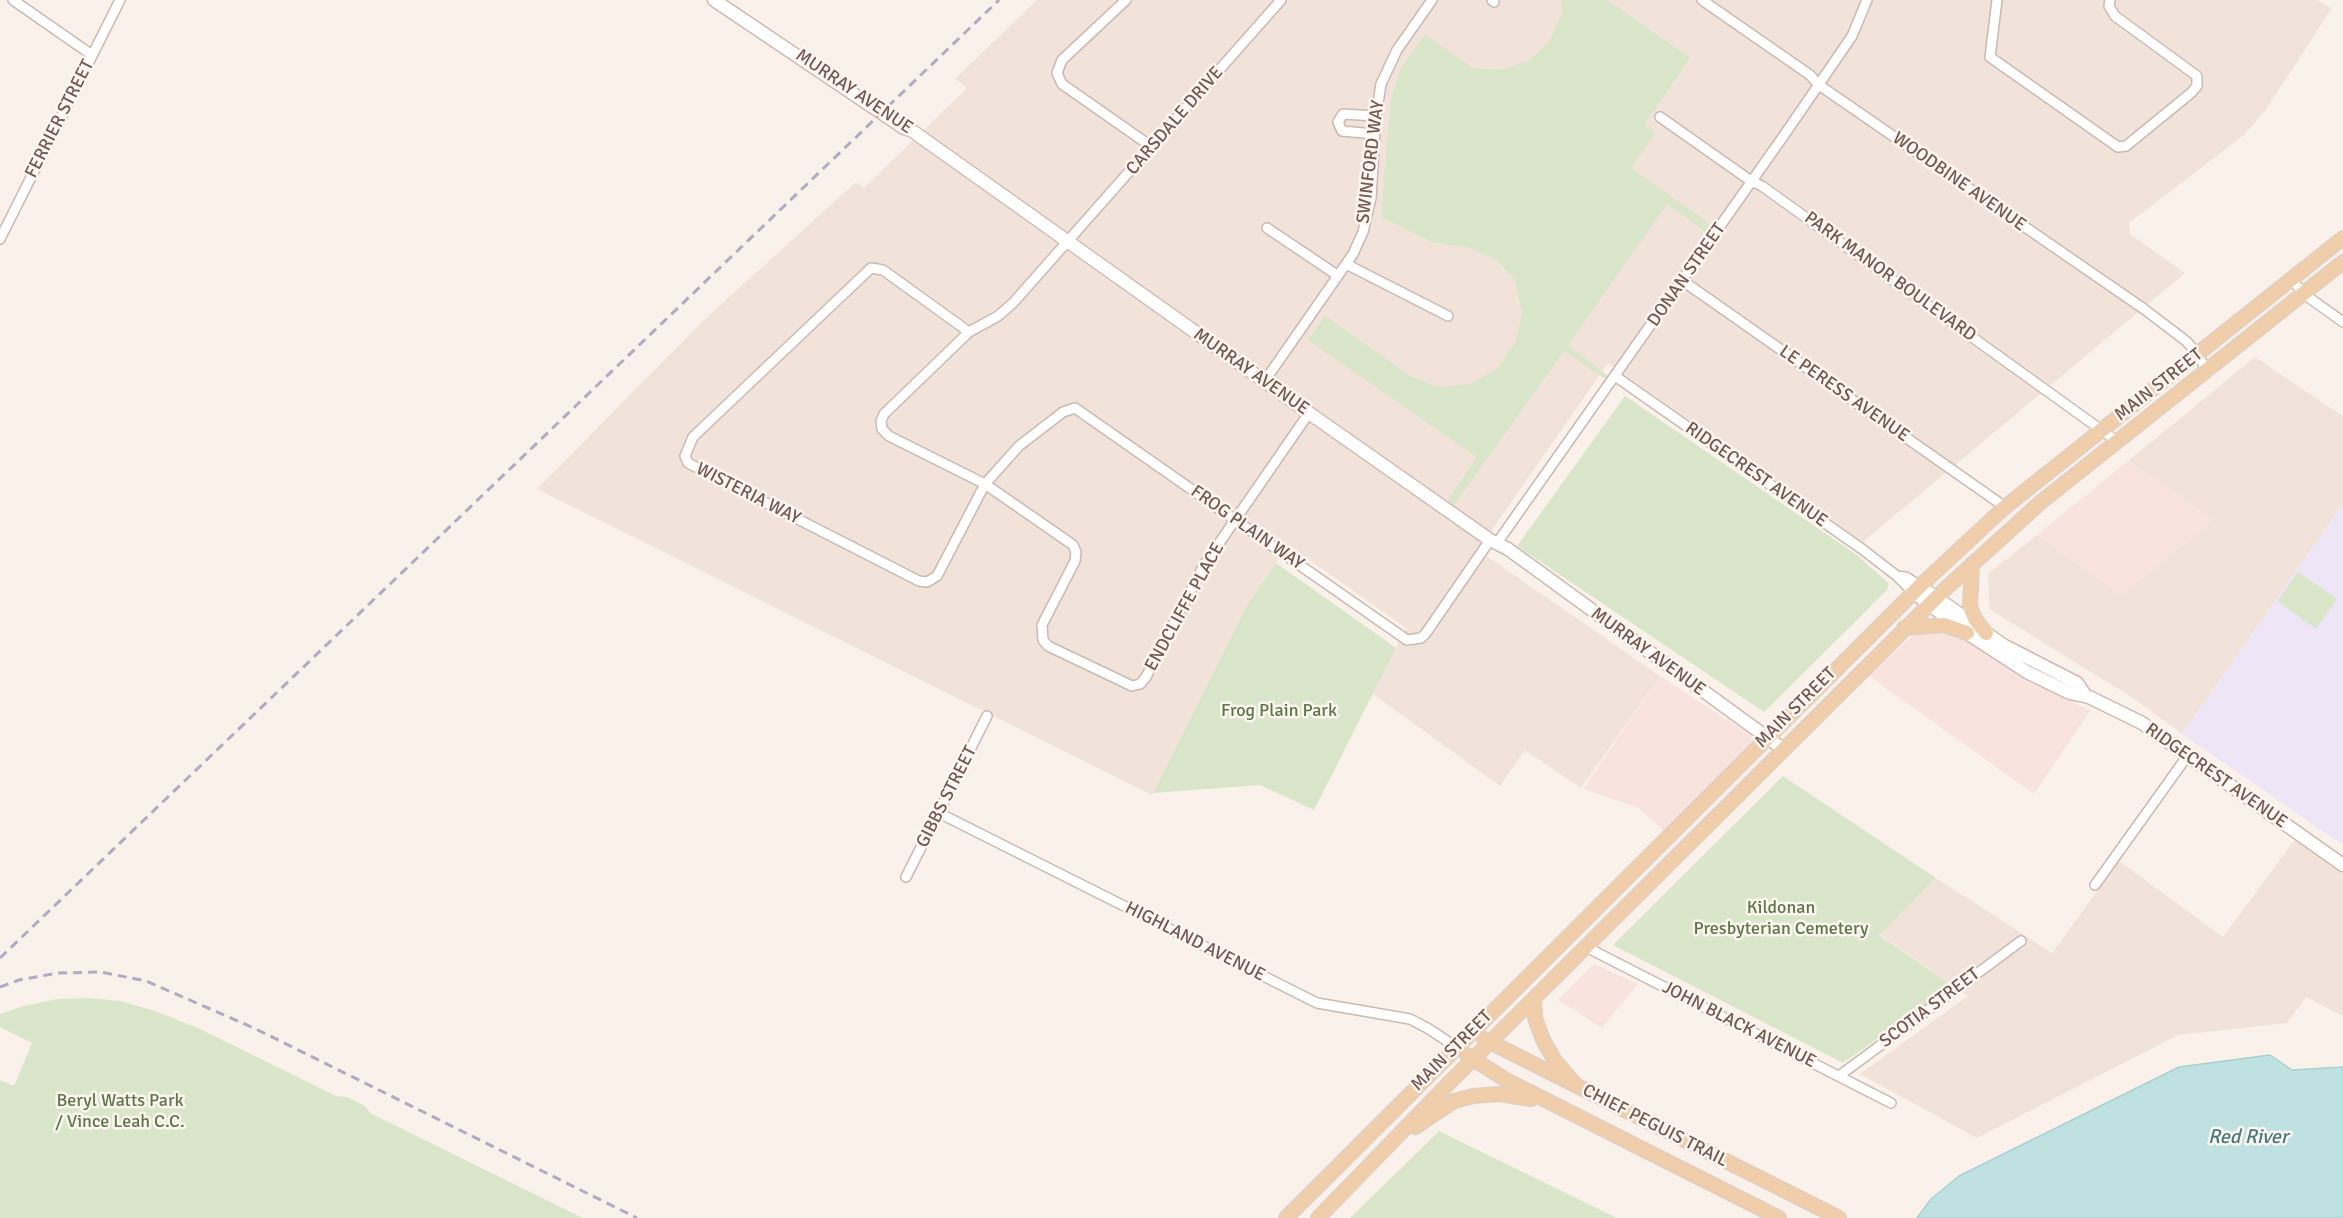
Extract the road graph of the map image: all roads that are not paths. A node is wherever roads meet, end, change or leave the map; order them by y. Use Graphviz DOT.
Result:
graph roads {
  1 [pos="13,0"];
  2 [pos="120,0"];
  3 [pos="714,0"];
  4 [pos="1126,0"];
  5 [pos="1281,0"];
  6 [pos="1432,0"];
  7 [pos="1702,0"];
  8 [pos="1867,0"];
  9 [pos="1997,0"];
  10 [pos="2110,0"];
  11 [pos="92,55"];
  12 [pos="1819,85"];
  13 [pos="1376,116"];
  14 [pos="1660,117"];
  15 [pos="1374,134"];
  16 [pos="1152,147"];
  17 [pos="1751,182"];
  18 [pos="1267,228"];
  19 [pos="2343,238"];
  20 [pos="0,239"];
  21 [pos="1068,242"];
  22 [pos="2343,262"];
  23 [pos="1346,264"];
  24 [pos="1337,275"];
  25 [pos="2291,279"];
  26 [pos="1683,281"];
  27 [pos="2304,294"];
  28 [pos="1448,316"];
  29 [pos="2343,322"];
  30 [pos="969,332"];
  31 [pos="2198,354"];
  32 [pos="2207,372"];
  33 [pos="1614,376"];
  34 [pos="1264,382"];
  35 [pos="1309,413"];
  36 [pos="2102,429"];
  37 [pos="2118,442"];
  38 [pos="985,484"];
  39 [pos="2005,507"];
  40 [pos="1236,519"];
  41 [pos="1493,542"];
  42 [pos="1972,564"];
  43 [pos="1916,589"];
  44 [pos="1933,601"];
  45 [pos="1904,628"];
  46 [pos="1967,633"];
  47 [pos="1986,633"];
  48 [pos="2085,695"];
  49 [pos="987,716"];
  50 [pos="1767,737"];
  51 [pos="1783,749"];
  52 [pos="2188,755"];
  53 [pos="939,813"];
  54 [pos="2343,865"];
  55 [pos="906,877"];
  56 [pos="2095,885"];
  57 [pos="2021,940"];
  58 [pos="1586,947"];
  59 [pos="1534,999"];
  60 [pos="1472,1032"];
  61 [pos="1490,1042"];
  62 [pos="1456,1047"];
  63 [pos="1474,1059"];
  64 [pos="1839,1076"];
  65 [pos="1578,1088"];
  66 [pos="1891,1103"];
  67 [pos="1556,1106"];
  68 [pos="1399,1137"];
  69 [pos="1286,1218"];
  70 [pos="1318,1218"];
  71 [pos="1779,1218"];
  72 [pos="1839,1218"];
  1 -- 11 [label="street"];
  2 -- 11 [label="street, FERRIER STREET"];
  3 -- 21 [label="street, MURRAY AVENUE"];
  4 -- 16 [label="street"];
  5 -- 16 [label="street, CARSDALE DRIVE"];
  6 -- 13 [label="street, SWINFORD WAY"];
  7 -- 12 [label="street, WOODBINE AVENUE"];
  8 -- 12 [label="street, DONAN STREET"];
  9 -- 10 [label="street"];
  11 -- 20 [label="street, FERRIER STREET"];
  12 -- 17 [label="street, DONAN STREET"];
  12 -- 31 [label="street, WOODBINE AVENUE"];
  13 -- 15 [label="street, SWINFORD WAY"];
  13 -- 15 [label="street"];
  14 -- 17 [label="street, PARK MANOR BOULEVARD"];
  15 -- 23 [label="street, SWINFORD WAY"];
  16 -- 21 [label="street, CARSDALE DRIVE"];
  17 -- 26 [label="street, DONAN STREET"];
  17 -- 36 [label="street, PARK MANOR BOULEVARD"];
  18 -- 24 [label="street"];
  19 -- 25 [label="main road, MAIN STREET"];
  21 -- 30 [label="street, CARSDALE DRIVE"];
  21 -- 34 [label="street, MURRAY AVENUE"];
  22 -- 27 [label="main road, MAIN STREET"];
  23 -- 24 [label="street, SWINFORD WAY"];
  23 -- 28 [label="street"];
  24 -- 34 [label="street, SWINFORD WAY"];
  25 -- 27 [label="street"];
  25 -- 31 [label="main road, MAIN STREET"];
  26 -- 33 [label="street, DONAN STREET"];
  26 -- 39 [label="street, LE PERESS AVENUE"];
  27 -- 29 [label="street"];
  27 -- 32 [label="main road, MAIN STREET"];
  30 -- 38 [label="street, CARSDALE DRIVE"];
  30 -- 38 [label="street, WISTERIA WAY"];
  31 -- 32 [label="street, WOODBINE AVENUE"];
  31 -- 36 [label="main road, MAIN STREET"];
  32 -- 37 [label="main road, MAIN STREET"];
  33 -- 41 [label="street, DONAN STREET"];
  33 -- 43 [label="street, RIDGECREST AVENUE"];
  34 -- 35 [label="street, MURRAY AVENUE"];
  35 -- 40 [label="street, ENDCLIFFE PLACE"];
  35 -- 41 [label="street, MURRAY AVENUE"];
  36 -- 37 [label="street, PARK MANOR BOULEVARD"];
  36 -- 39 [label="main road, MAIN STREET"];
  37 -- 42 [label="main road, MAIN STREET"];
  38 -- 40 [label="street, FROG PLAIN WAY"];
  38 -- 40 [label="street, ENDCLIFFE PLACE"];
  39 -- 43 [label="main road, MAIN STREET"];
  40 -- 41 [label="street, FROG PLAIN WAY"];
  41 -- 50 [label="street, MURRAY AVENUE"];
  42 -- 44 [label="main road, MAIN STREET"];
  42 -- 47 [label="main road"];
  43 -- 44 [label="street, RIDGECREST AVENUE"];
  43 -- 50 [label="main road, MAIN STREET"];
  44 -- 45 [label="main road, MAIN STREET"];
  44 -- 46 [label="street, RIDGECREST AVENUE"];
  44 -- 47 [label="street, RIDGECREST AVENUE"];
  45 -- 46 [label="main road"];
  45 -- 51 [label="main road, MAIN STREET"];
  46 -- 48 [label="street, RIDGECREST AVENUE"];
  47 -- 48 [label="street, RIDGECREST AVENUE"];
  48 -- 52 [label="street, RIDGECREST AVENUE"];
  49 -- 53 [label="street, GIBBS STREET"];
  50 -- 51 [label="street, MURRAY AVENUE"];
  50 -- 60 [label="main road, MAIN STREET"];
  51 -- 58 [label="main road, MAIN STREET"];
  52 -- 54 [label="street, RIDGECREST AVENUE"];
  52 -- 56 [label="street"];
  53 -- 55 [label="street, GIBBS STREET"];
  53 -- 62 [label="street, HIGHLAND AVENUE"];
  57 -- 64 [label="street, SCOTIA STREET"];
  58 -- 59 [label="main road, MAIN STREET"];
  58 -- 64 [label="street, JOHN BLACK AVENUE"];
  59 -- 61 [label="main road, MAIN STREET"];
  59 -- 65 [label="main road"];
  60 -- 61 [label="main road, CHIEF PEGUIS TRAIL"];
  60 -- 62 [label="main road, MAIN STREET"];
  61 -- 63 [label="main road, MAIN STREET"];
  61 -- 65 [label="main road, CHIEF PEGUIS TRAIL"];
  62 -- 63 [label="main road, CHIEF PEGUIS TRAIL"];
  62 -- 69 [label="main road, MAIN STREET"];
  63 -- 67 [label="main road, CHIEF PEGUIS TRAIL"];
  63 -- 68 [label="main road, MAIN STREET"];
  64 -- 66 [label="street, JOHN BLACK AVENUE"];
  65 -- 72 [label="main road, CHIEF PEGUIS TRAIL"];
  67 -- 68 [label="main road"];
  67 -- 71 [label="main road, CHIEF PEGUIS TRAIL"];
  68 -- 70 [label="main road, MAIN STREET"];
}
